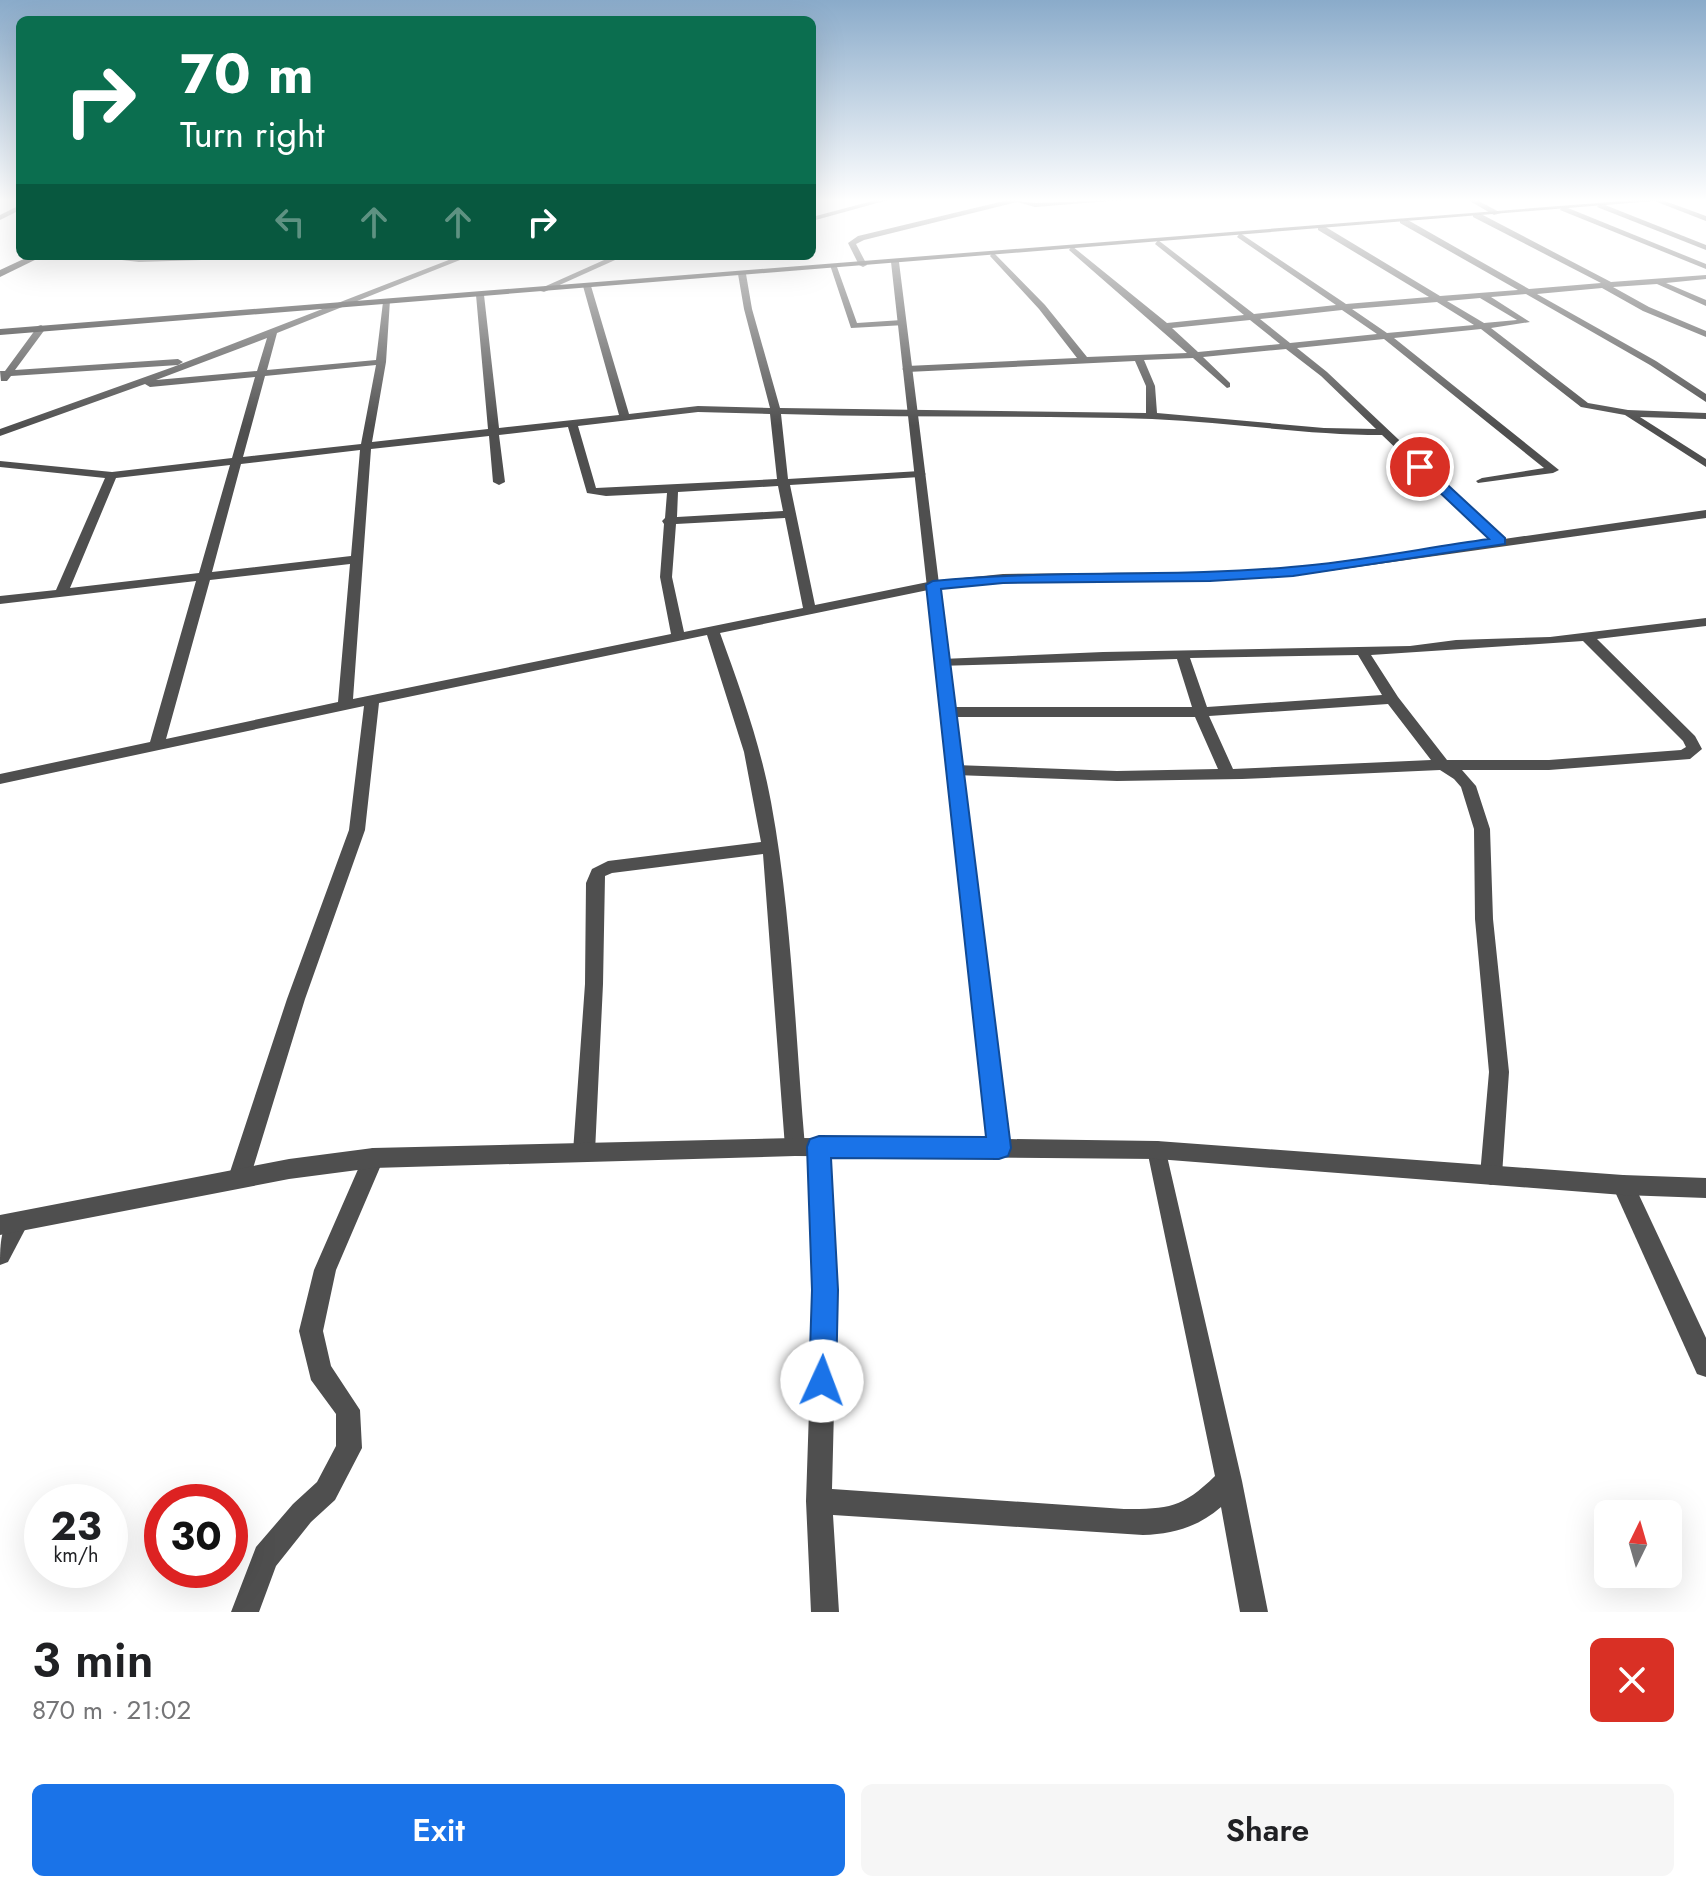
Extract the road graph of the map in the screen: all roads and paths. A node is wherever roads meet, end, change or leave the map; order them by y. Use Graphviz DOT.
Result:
graph roads {
  1 [pos="418,275"];
  2 [pos="575,275"];
  3 [pos="726,275"];
  4 [pos="742,275"];
  5 [pos="836,275"];
  6 [pos="897,275"];
  7 [pos="1013,275"];
  8 [pos="1104,275"];
  9 [pos="1200,275"];
  10 [pos="1298,275"];
  11 [pos="1399,275"];
  12 [pos="1498,275"];
  13 [pos="1589,275"];
  14 [pos="1706,277"];
  15 [pos="1656,282"];
  16 [pos="1605,284"];
  17 [pos="587,286"];
  18 [pos="541,290"];
  19 [pos="1525,291"];
  20 [pos="480,295"];
  21 [pos="1481,295"];
  22 [pos="1438,299"];
  23 [pos="387,302"];
  24 [pos="1706,303"];
  25 [pos="340,306"];
  26 [pos="1344,307"];
  27 [pos="1252,317"];
  28 [pos="902,323"];
  29 [pos="1165,326"];
  30 [pos="1484,327"];
  31 [pos="41,328"];
  32 [pos="0,332"];
  33 [pos="273,332"];
  34 [pos="1706,332"];
  35 [pos="1387,337"];
  36 [pos="1291,347"];
  37 [pos="1195,355"];
  38 [pos="1138,358"];
  39 [pos="1084,360"];
  40 [pos="193,361"];
  41 [pos="381,362"];
  42 [pos="907,369"];
  43 [pos="4,374"];
  44 [pos="261,374"];
  45 [pos="0,385"];
  46 [pos="1227,385"];
  47 [pos="132,386"];
  48 [pos="1706,399"];
  49 [pos="775,409"];
  50 [pos="1628,413"];
  51 [pos="914,415"];
  52 [pos="1151,416"];
  53 [pos="1706,416"];
  54 [pos="625,417"];
  55 [pos="572,423"];
  56 [pos="1383,432"];
  57 [pos="0,433"];
  58 [pos="493,433"];
  59 [pos="366,446"];
  60 [pos="238,460"];
  61 [pos="0,464"];
  62 [pos="1706,464"];
  63 [pos="920,474"];
  64 [pos="112,475"];
  65 [pos="783,481"];
  66 [pos="1482,481"];
  67 [pos="499,482"];
  68 [pos="673,489"];
  69 [pos="790,514"];
  70 [pos="1706,514"];
  71 [pos="668,521"];
  72 [pos="1500,541"];
  73 [pos="357,559"];
  74 [pos="204,576"];
  75 [pos="933,585"];
  76 [pos="61,593"];
  77 [pos="0,600"];
  78 [pos="810,610"];
  79 [pos="1706,622"];
  80 [pos="712,630"];
  81 [pos="1586,636"];
  82 [pos="678,637"];
  83 [pos="1362,651"];
  84 [pos="1182,654"];
  85 [pos="942,663"];
  86 [pos="372,699"];
  87 [pos="1392,699"];
  88 [pos="345,705"];
  89 [pos="948,712"];
  90 [pos="1201,712"];
  91 [pos="156,747"];
  92 [pos="1443,765"];
  93 [pos="955,770"];
  94 [pos="1228,774"];
  95 [pos="0,779"];
  96 [pos="768,847"];
  97 [pos="807,1147"];
  98 [pos="999,1148"];
  99 [pos="1157,1150"];
  100 [pos="584,1152"];
  101 [pos="373,1158"];
  102 [pos="1491,1175"];
  103 [pos="239,1178"];
  104 [pos="1623,1185"];
  105 [pos="1706,1188"];
  106 [pos="9,1224"];
  107 [pos="0,1254"];
  108 [pos="1706,1365"];
  109 [pos="1229,1481"];
  110 [pos="819,1501"];
  111 [pos="245,1612"];
  112 [pos="825,1612"];
  113 [pos="1254,1612"];
  1 -- 25 [label="street"];
  2 -- 18 [label="street"];
  3 -- 17 [label="main road"];
  4 -- 49 [label="street"];
  5 -- 28 [label="street"];
  6 -- 28 [label="street"];
  7 -- 39 [label="street"];
  8 -- 29 [label="street"];
  9 -- 27 [label="street"];
  10 -- 26 [label="street"];
  11 -- 22 [label="street"];
  12 -- 19 [label="street"];
  13 -- 16 [label="street"];
  14 -- 15 [label="street"];
  15 -- 16 [label="street"];
  15 -- 24 [label="street"];
  16 -- 19 [label="street"];
  16 -- 34 [label="street"];
  17 -- 18 [label="main road"];
  17 -- 54 [label="street"];
  18 -- 20 [label="main road"];
  19 -- 21 [label="street"];
  19 -- 48 [label="street"];
  20 -- 23 [label="main road"];
  20 -- 58 [label="street"];
  21 -- 22 [label="street"];
  21 -- 30 [label="street"];
  22 -- 26 [label="street"];
  22 -- 30 [label="street"];
  23 -- 25 [label="main road"];
  23 -- 41 [label="street"];
  25 -- 31 [label="main road"];
  25 -- 33 [label="street"];
  26 -- 27 [label="street"];
  26 -- 35 [label="street"];
  27 -- 29 [label="street"];
  27 -- 36 [label="street"];
  28 -- 42 [label="street"];
  29 -- 37 [label="street"];
  30 -- 35 [label="street"];
  30 -- 50 [label="street"];
  31 -- 32 [label="main road"];
  31 -- 43 [label="street"];
  33 -- 40 [label="street"];
  33 -- 44 [label="street"];
  35 -- 36 [label="street"];
  35 -- 66 [label="street"];
  36 -- 37 [label="street"];
  36 -- 56 [label="street"];
  37 -- 38 [label="street"];
  37 -- 46 [label="street"];
  38 -- 39 [label="street"];
  38 -- 52 [label="street"];
  39 -- 42 [label="street"];
  40 -- 43 [label="street"];
  40 -- 47 [label="street"];
  41 -- 44 [label="street"];
  41 -- 59 [label="street"];
  42 -- 51 [label="street"];
  43 -- 45 [label="street"];
  44 -- 47 [label="street"];
  44 -- 60 [label="street"];
  47 -- 57 [label="street"];
  49 -- 51 [label="street"];
  49 -- 54 [label="street"];
  49 -- 65 [label="street"];
  50 -- 53 [label="street"];
  50 -- 62 [label="street"];
  51 -- 52 [label="street"];
  51 -- 63 [label="street"];
  52 -- 56 [label="street"];
  54 -- 55 [label="street"];
  55 -- 58 [label="street"];
  55 -- 68 [label="street"];
  56 -- 72 [label="street"];
  58 -- 59 [label="street"];
  58 -- 67 [label="street"];
  59 -- 60 [label="street"];
  59 -- 73 [label="street"];
  60 -- 64 [label="street"];
  60 -- 74 [label="street"];
  61 -- 64 [label="street"];
  63 -- 65 [label="street"];
  63 -- 75 [label="street"];
  64 -- 76 [label="street"];
  65 -- 68 [label="street"];
  65 -- 69 [label="street"];
  68 -- 71 [label="street"];
  69 -- 71 [label="street"];
  69 -- 78 [label="street"];
  70 -- 72 [label="street"];
  71 -- 82 [label="street"];
  72 -- 75 [label="street"];
  73 -- 74 [label="street"];
  73 -- 88 [label="street"];
  74 -- 76 [label="street"];
  74 -- 91 [label="street"];
  75 -- 78 [label="street"];
  75 -- 85 [label="street"];
  76 -- 77 [label="street"];
  78 -- 80 [label="street"];
  79 -- 81 [label="street"];
  80 -- 82 [label="street"];
  80 -- 96 [label="street"];
  81 -- 83 [label="street"];
  81 -- 92 [label="street"];
  82 -- 86 [label="street"];
  83 -- 84 [label="street"];
  83 -- 87 [label="street"];
  84 -- 85 [label="street"];
  84 -- 90 [label="street"];
  85 -- 89 [label="street"];
  86 -- 88 [label="street"];
  86 -- 103 [label="street"];
  87 -- 90 [label="street"];
  87 -- 92 [label="street"];
  88 -- 91 [label="street"];
  89 -- 90 [label="street"];
  89 -- 93 [label="street"];
  90 -- 94 [label="street"];
  91 -- 95 [label="street"];
  92 -- 94 [label="street"];
  92 -- 102 [label="street"];
  93 -- 94 [label="street"];
  93 -- 98 [label="street"];
  96 -- 97 [label="street"];
  96 -- 100 [label="street"];
  97 -- 98 [label="street"];
  97 -- 100 [label="street"];
  97 -- 110 [label="street"];
  98 -- 99 [label="street"];
  99 -- 102 [label="street"];
  99 -- 109 [label="street"];
  100 -- 101 [label="street"];
  101 -- 103 [label="street"];
  101 -- 111 [label="street"];
  102 -- 104 [label="street"];
  103 -- 106 [label="street"];
  104 -- 105 [label="street"];
  104 -- 108 [label="street"];
  106 -- 107 [label="street"];
  109 -- 110 [label="street"];
  109 -- 113 [label="street"];
  110 -- 112 [label="street"];
}
